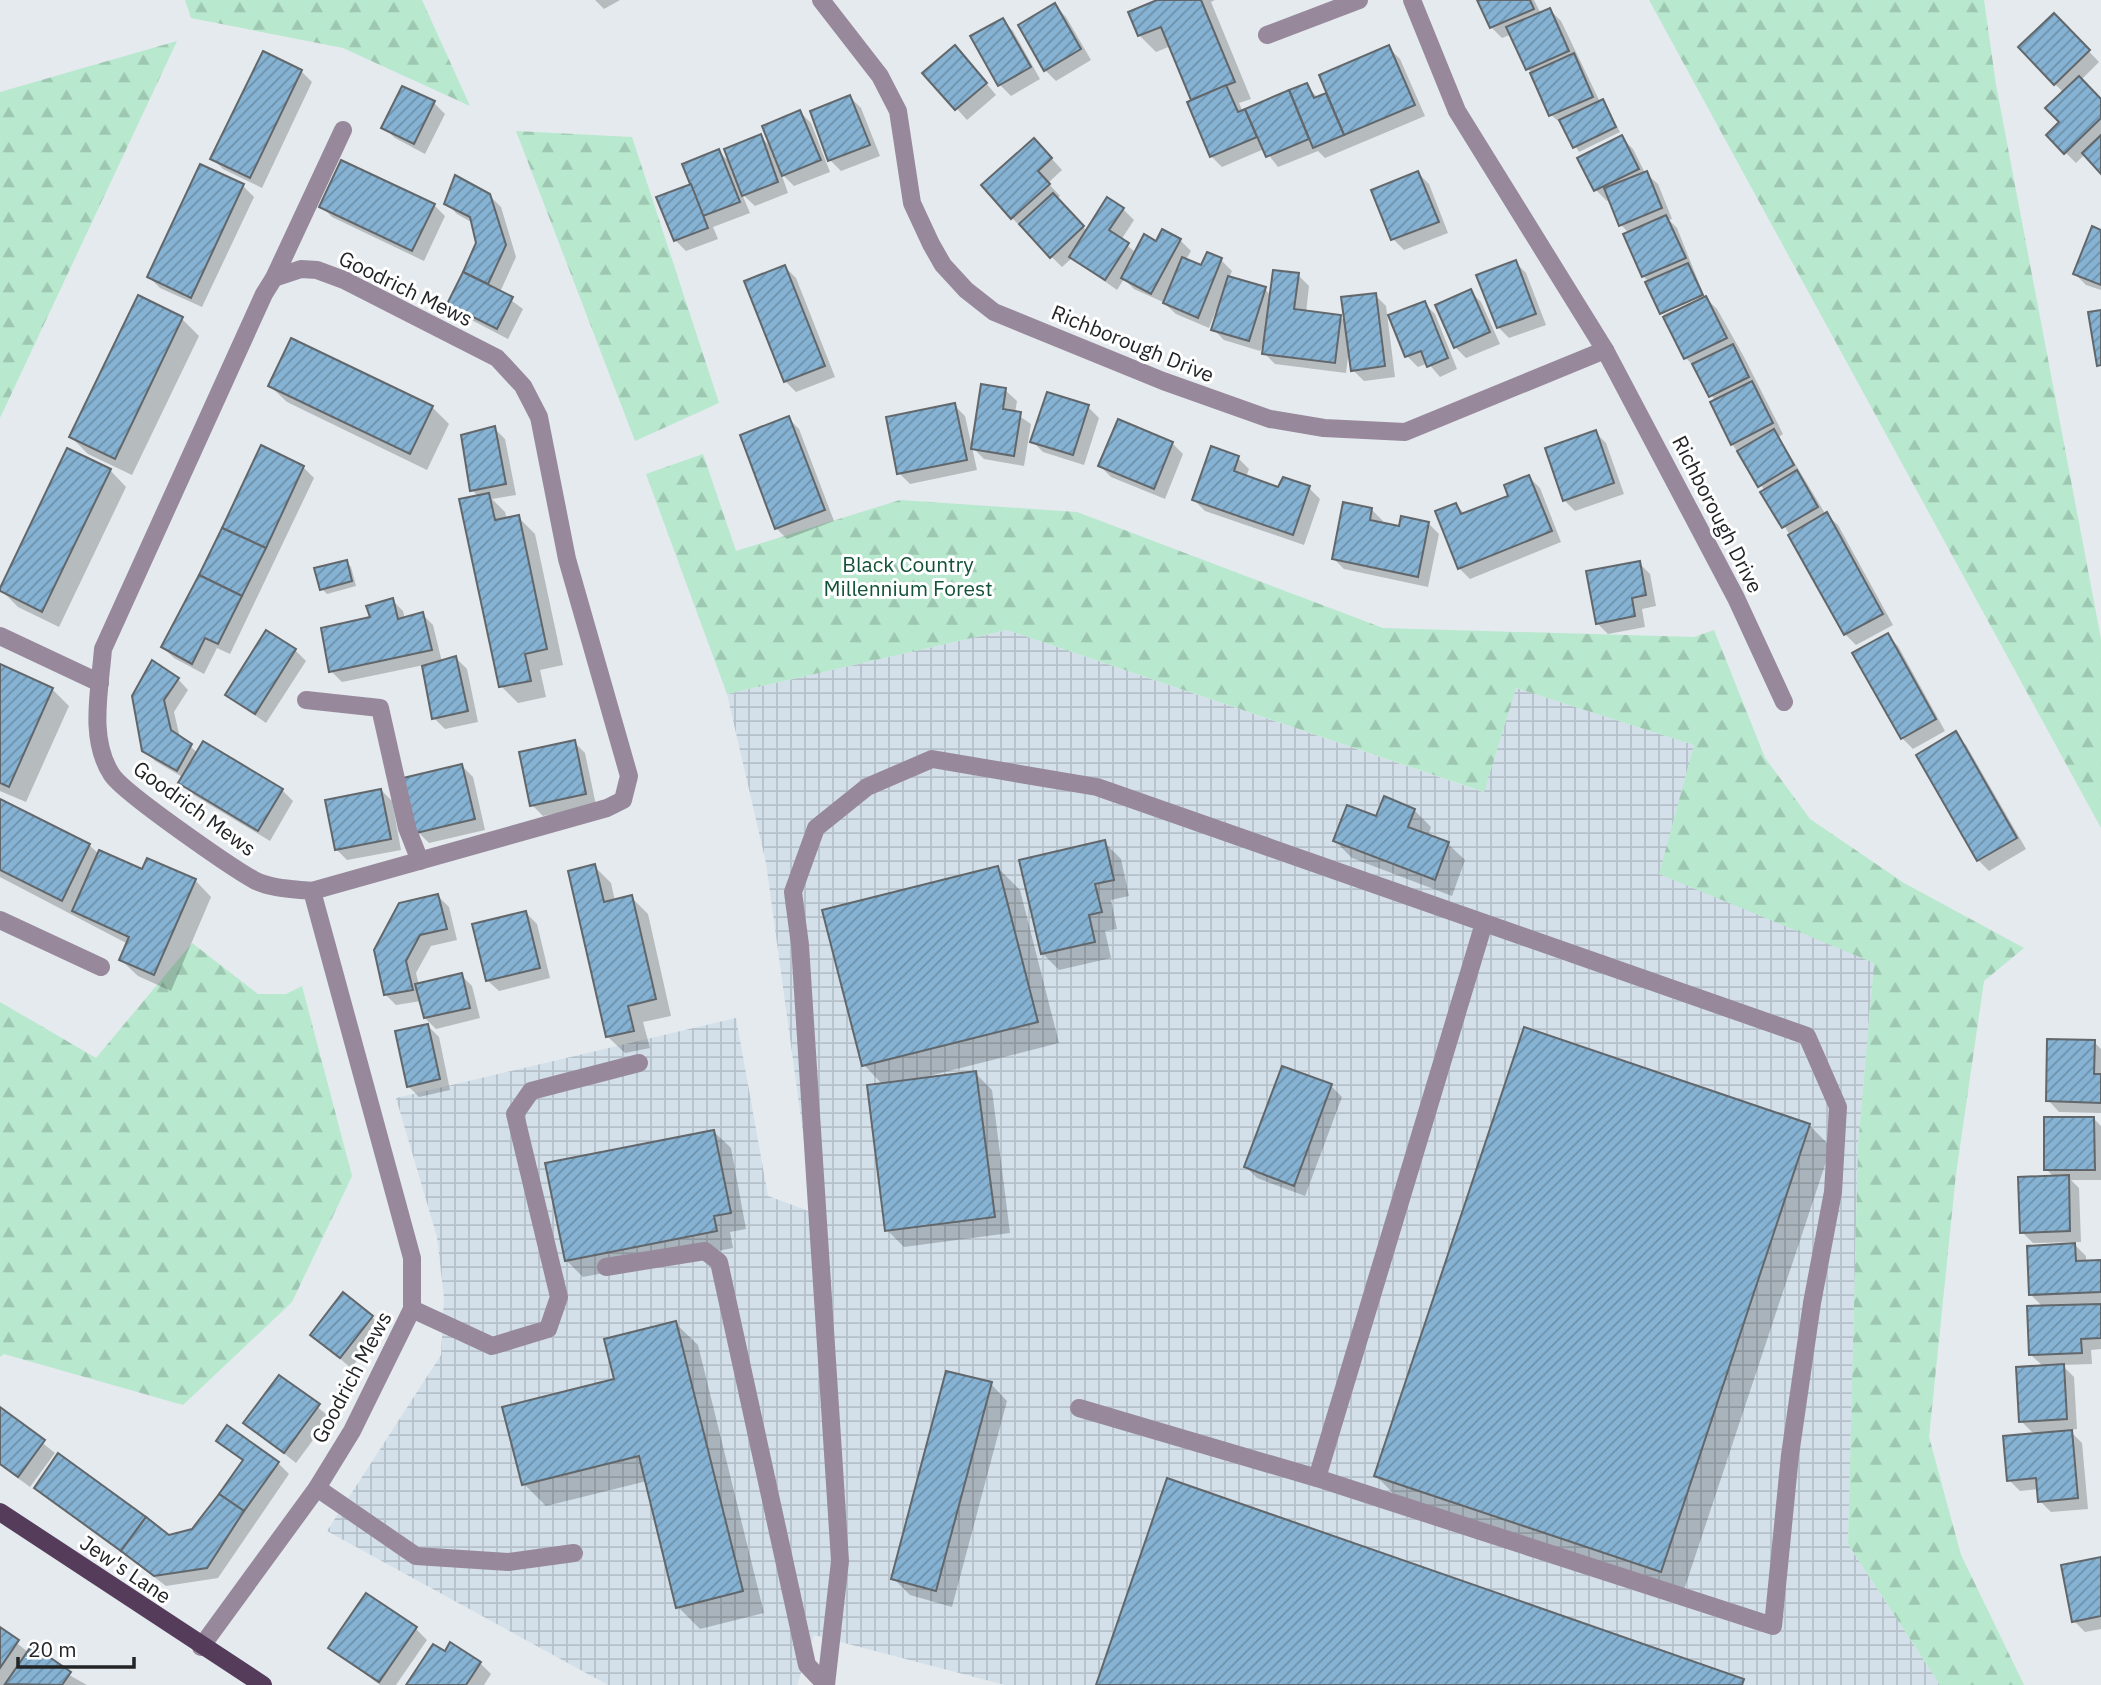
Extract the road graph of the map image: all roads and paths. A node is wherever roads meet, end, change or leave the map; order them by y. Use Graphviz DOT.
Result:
graph roads {
  1 [pos="821,0"];
  2 [pos="1359,0"];
  3 [pos="1412,0"];
  4 [pos="1268,35"];
  5 [pos="343,130"];
  6 [pos="274,278"];
  7 [pos="1605,350"];
  8 [pos="0,636"];
  9 [pos="100,682"];
  10 [pos="306,700"];
  11 [pos="1784,702"];
  12 [pos="420,861"];
  13 [pos="312,891"];
  14 [pos="0,920"];
  15 [pos="1484,923"];
  16 [pos="101,967"];
  17 [pos="639,1063"];
  18 [pos="606,1267"];
  19 [pos="412,1309"];
  20 [pos="1079,1408"];
  21 [pos="1317,1478"];
  22 [pos="317,1488"];
  23 [pos="0,1512"];
  24 [pos="574,1553"];
  25 [pos="201,1647"];
  26 [pos="263,1685"];
  27 [pos="826,1685"];
  1 -- 7 [label="street, Richborough Drive"];
  2 -- 4 [label="street"];
  3 -- 7 [label="street, Richborough Drive"];
  5 -- 6 [label="street"];
  6 -- 9 [label="street, Goodrich Mews"];
  6 -- 12 [label="street, Goodrich Mews"];
  7 -- 11 [label="street, Richborough Drive"];
  8 -- 9 [label="street"];
  9 -- 13 [label="street, Goodrich Mews"];
  10 -- 12 [label="street"];
  12 -- 13 [label="street, Goodrich Mews"];
  13 -- 19 [label="street, Goodrich Mews"];
  14 -- 16 [label="street"];
  15 -- 21 [label="street"];
  15 -- 21 [label="street"];
  15 -- 27 [label="street"];
  17 -- 19 [label="street"];
  18 -- 27 [label="street"];
  19 -- 22 [label="street, Goodrich Mews"];
  20 -- 21 [label="street"];
  22 -- 24 [label="street"];
  22 -- 25 [label="street, Goodrich Mews"];
  23 -- 25 [label="main road, Jew's Lane"];
  25 -- 26 [label="main road, Jew's Lane"];
}
